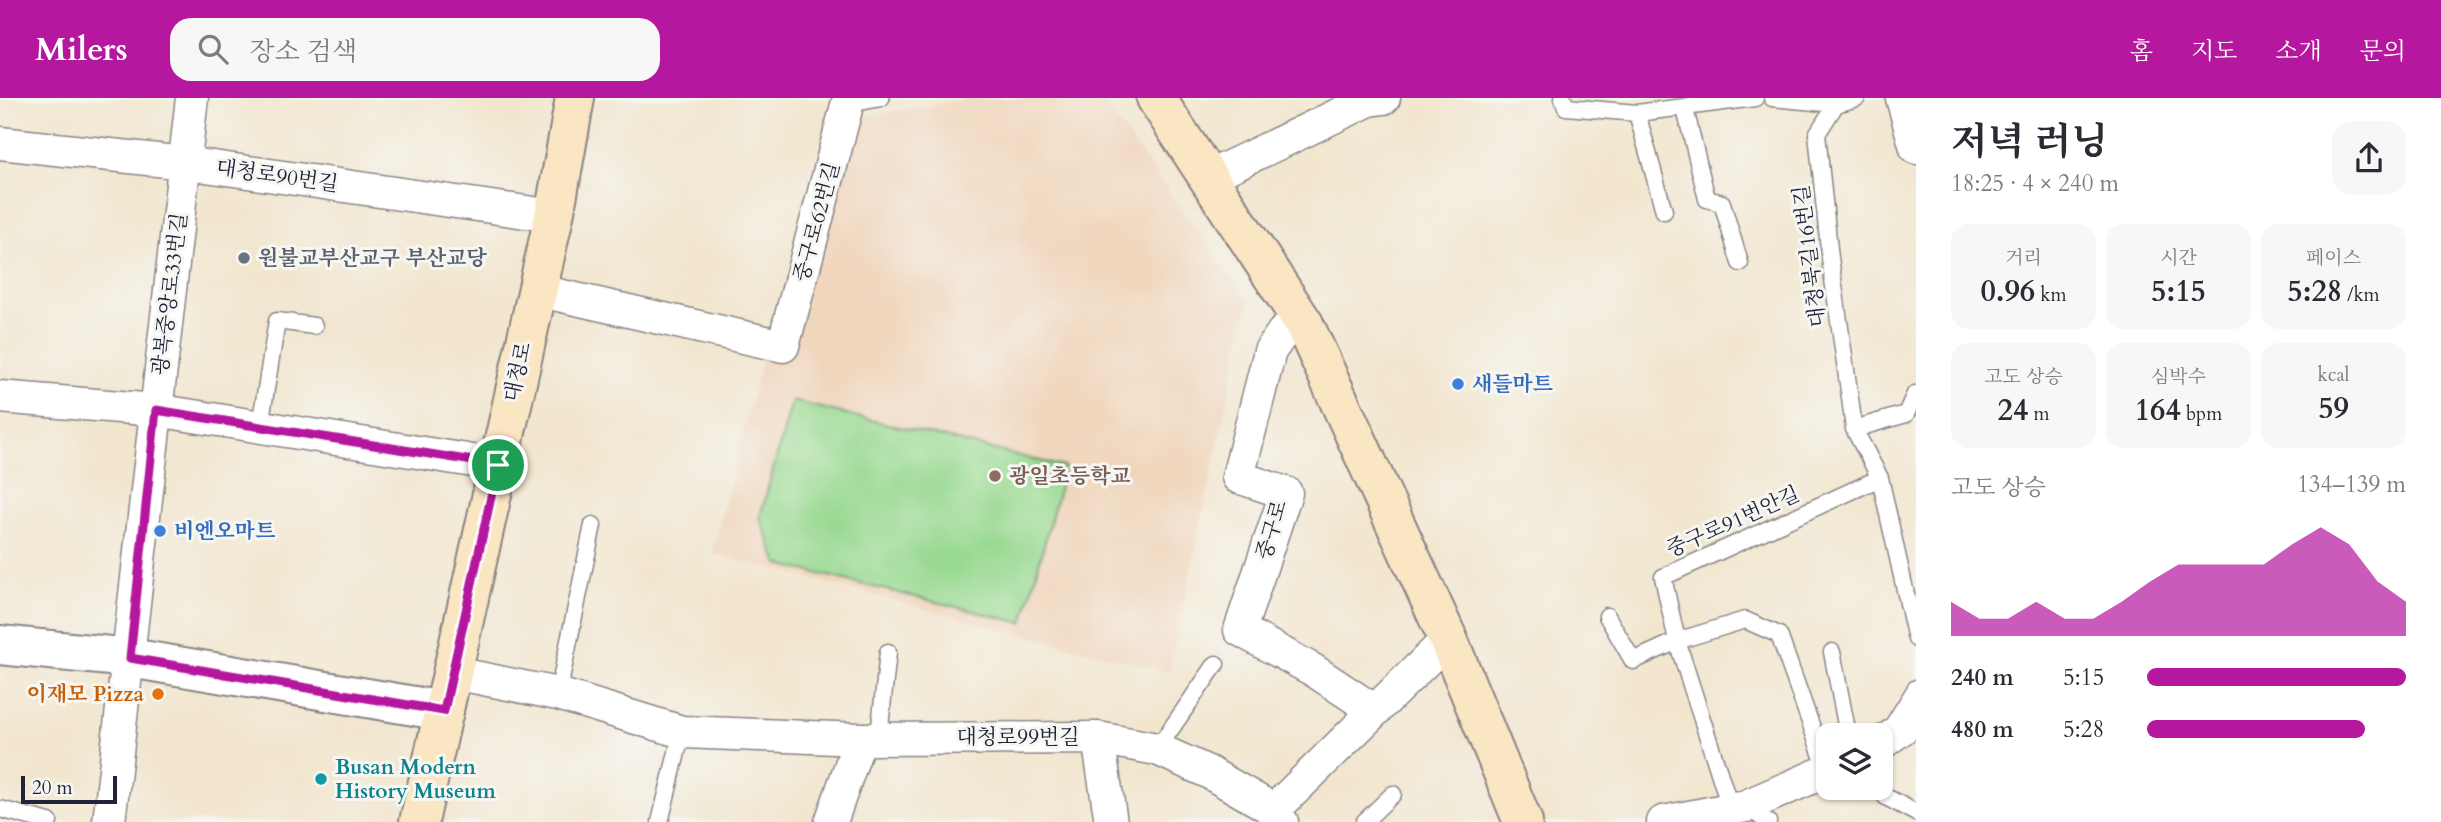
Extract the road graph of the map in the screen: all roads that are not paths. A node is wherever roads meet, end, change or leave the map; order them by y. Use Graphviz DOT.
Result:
graph roads {
  1 [pos="192,98"];
  2 [pos="575,98"];
  3 [pos="881,98"];
  4 [pos="1156,98"];
  5 [pos="1563,98"];
  6 [pos="1755,98"];
  7 [pos="1772,98"];
  8 [pos="1902,98"];
  9 [pos="1374,99"];
  10 [pos="1845,100"];
  11 [pos="849,101"];
  12 [pos="1685,109"];
  13 [pos="1637,113"];
  14 [pos="0,143"];
  15 [pos="1916,148"];
  16 [pos="185,163"];
  17 [pos="1206,178"];
  18 [pos="1664,211"];
  19 [pos="554,216"];
  20 [pos="1740,263"];
  21 [pos="536,290"];
  22 [pos="1304,324"];
  23 [pos="314,326"];
  24 [pos="1914,394"];
  25 [pos="0,397"];
  26 [pos="156,410"];
  27 [pos="260,426"];
  28 [pos="1854,429"];
  29 [pos="498,465"];
  30 [pos="1880,478"];
  31 [pos="593,525"];
  32 [pos="1607,616"];
  33 [pos="1448,639"];
  34 [pos="1916,639"];
  35 [pos="1677,641"];
  36 [pos="0,645"];
  37 [pos="888,652"];
  38 [pos="1832,652"];
  39 [pos="130,658"];
  40 [pos="1216,664"];
  41 [pos="454,673"];
  42 [pos="1916,688"];
  43 [pos="558,694"];
  44 [pos="444,711"];
  45 [pos="1375,711"];
  46 [pos="1916,718"];
  47 [pos="1846,723"];
  48 [pos="1893,724"];
  49 [pos="682,732"];
  50 [pos="1893,734"];
  51 [pos="870,737"];
  52 [pos="1816,737"];
  53 [pos="1098,738"];
  54 [pos="1157,749"];
  55 [pos="1816,776"];
  56 [pos="1393,793"];
  57 [pos="1891,800"];
  58 [pos="0,809"];
  59 [pos="1748,813"];
  60 [pos="1916,814"];
  61 [pos="1278,816"];
  62 [pos="49,822"];
  63 [pos="109,822"];
  64 [pos="419,822"];
  65 [pos="660,822"];
  66 [pos="831,822"];
  67 [pos="1111,822"];
  68 [pos="1364,822"];
  69 [pos="1523,822"];
  70 [pos="1663,822"];
  71 [pos="1904,822"];
  1 -- 16 [label="street, 광복중앙로33번길"];
  2 -- 19 [label="main road, 대청로"];
  3 -- 11 [label="lane"];
  4 -- 17 [label="main road"];
  5 -- 13 [label="lane"];
  6 -- 12 [label="lane"];
  7 -- 10 [label="lane"];
  8 -- 15 [label="street"];
  9 -- 17 [label="street"];
  10 -- 28 [label="lane, 대청북길16번길"];
  11 -- 21 [label="street, 중구로62번길"];
  12 -- 13 [label="lane"];
  12 -- 20 [label="lane"];
  13 -- 18 [label="lane"];
  14 -- 16 [label="street, 대청로90번길"];
  16 -- 19 [label="street, 대청로90번길"];
  16 -- 26 [label="street, 광복중앙로33번길"];
  17 -- 22 [label="main road"];
  19 -- 21 [label="main road, 대청로"];
  21 -- 29 [label="main road, 대청로"];
  22 -- 33 [label="main road"];
  22 -- 45 [label="street, 중구로"];
  23 -- 27 [label="lane"];
  24 -- 28 [label="lane"];
  25 -- 26 [label="street"];
  26 -- 27 [label="street"];
  26 -- 39 [label="street, 광복중앙로33번길"];
  27 -- 29 [label="street"];
  28 -- 30 [label="lane, 대청북길16번길"];
  29 -- 41 [label="main road, 대청로"];
  30 -- 34 [label="lane, 대청북길16번길"];
  30 -- 35 [label="lane, 중구로91번안길"];
  31 -- 43 [label="lane"];
  32 -- 35 [label="lane"];
  33 -- 45 [label="street"];
  33 -- 69 [label="main road"];
  35 -- 52 [label="lane"];
  35 -- 59 [label="lane, 중구로91번안길"];
  36 -- 39 [label="street"];
  37 -- 51 [label="lane"];
  38 -- 47 [label="lane"];
  39 -- 44 [label="street"];
  39 -- 63 [label="street, 광복중앙로33번길"];
  40 -- 54 [label="lane"];
  41 -- 43 [label="street, 대청로99번길"];
  41 -- 44 [label="main road, 대청로"];
  42 -- 48 [label="lane"];
  43 -- 49 [label="street, 대청로99번길"];
  44 -- 64 [label="main road, 대청로"];
  45 -- 61 [label="street"];
  46 -- 50 [label="street"];
  49 -- 51 [label="street, 대청로99번길"];
  49 -- 65 [label="lane"];
  51 -- 53 [label="street, 대청로99번길"];
  51 -- 66 [label="street"];
  53 -- 54 [label="street, 대청로99번길"];
  53 -- 67 [label="street"];
  54 -- 61 [label="street, 대청로99번길"];
  55 -- 59 [label="street"];
  56 -- 68 [label="lane"];
  57 -- 60 [label="lane"];
  58 -- 62 [label="lane"];
  59 -- 70 [label="street"];
  60 -- 71 [label="lane"];
}
